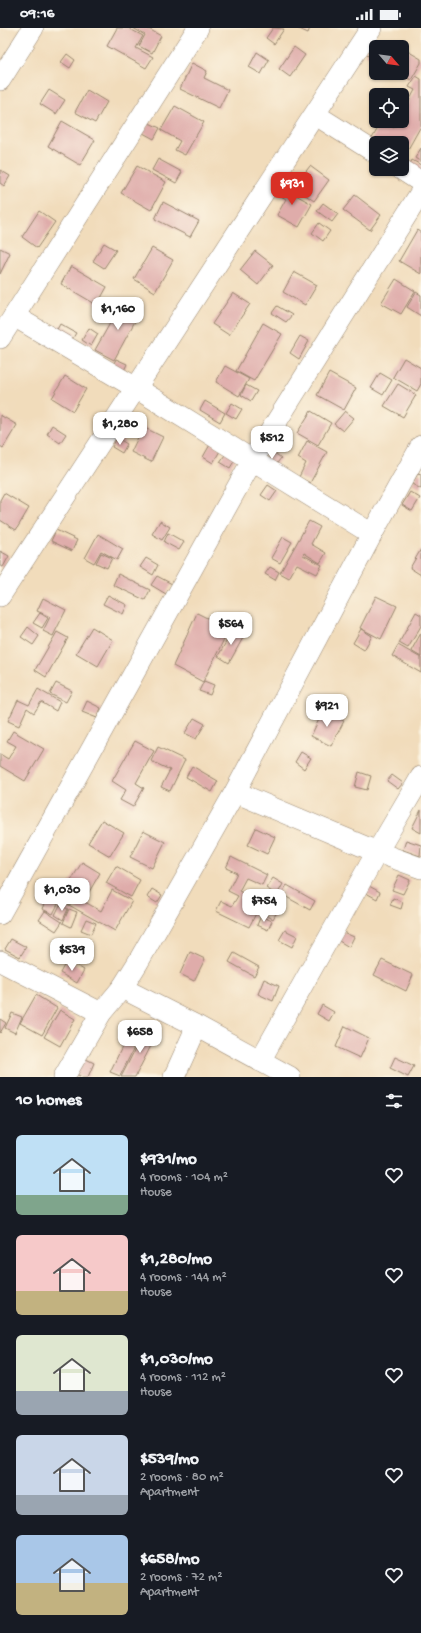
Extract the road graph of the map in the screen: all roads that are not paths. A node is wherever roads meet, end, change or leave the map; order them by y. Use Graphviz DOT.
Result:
graph roads {
  1 [pos="33,28"];
  2 [pos="198,28"];
  3 [pos="371,28"];
  4 [pos="0,80"];
  5 [pos="316,114"];
  6 [pos="369,148"];
  7 [pos="409,174"];
  8 [pos="421,182"];
  9 [pos="421,192"];
  10 [pos="14,316"];
  11 [pos="0,338"];
  12 [pos="136,388"];
  13 [pos="419,455"];
  14 [pos="253,459"];
  15 [pos="372,534"];
  16 [pos="0,596"];
  17 [pos="421,777"];
  18 [pos="235,792"];
  19 [pos="377,852"];
  20 [pos="421,868"];
  21 [pos="0,914"];
  22 [pos="0,961"];
  23 [pos="122,988"];
  24 [pos="101,1013"];
  25 [pos="197,1026"];
  26 [pos="260,1061"];
  27 [pos="64,1077"];
  28 [pos="174,1077"];
  29 [pos="290,1077"];
  1 -- 4 [label="street"];
  2 -- 10 [label="street"];
  3 -- 5 [label="street"];
  5 -- 6 [label="street"];
  5 -- 12 [label="street"];
  7 -- 8 [label="street"];
  9 -- 14 [label="street"];
  10 -- 11 [label="street"];
  10 -- 12 [label="street"];
  12 -- 14 [label="street"];
  12 -- 16 [label="street"];
  13 -- 15 [label="street"];
  14 -- 15 [label="street"];
  14 -- 21 [label="street"];
  15 -- 18 [label="street"];
  17 -- 19 [label="street"];
  18 -- 19 [label="street"];
  18 -- 23 [label="street"];
  19 -- 20 [label="street"];
  19 -- 26 [label="street"];
  22 -- 24 [label="street"];
  23 -- 24 [label="street"];
  23 -- 25 [label="street"];
  24 -- 27 [label="street"];
  25 -- 26 [label="street"];
  25 -- 28 [label="street"];
  26 -- 29 [label="street"];
}
